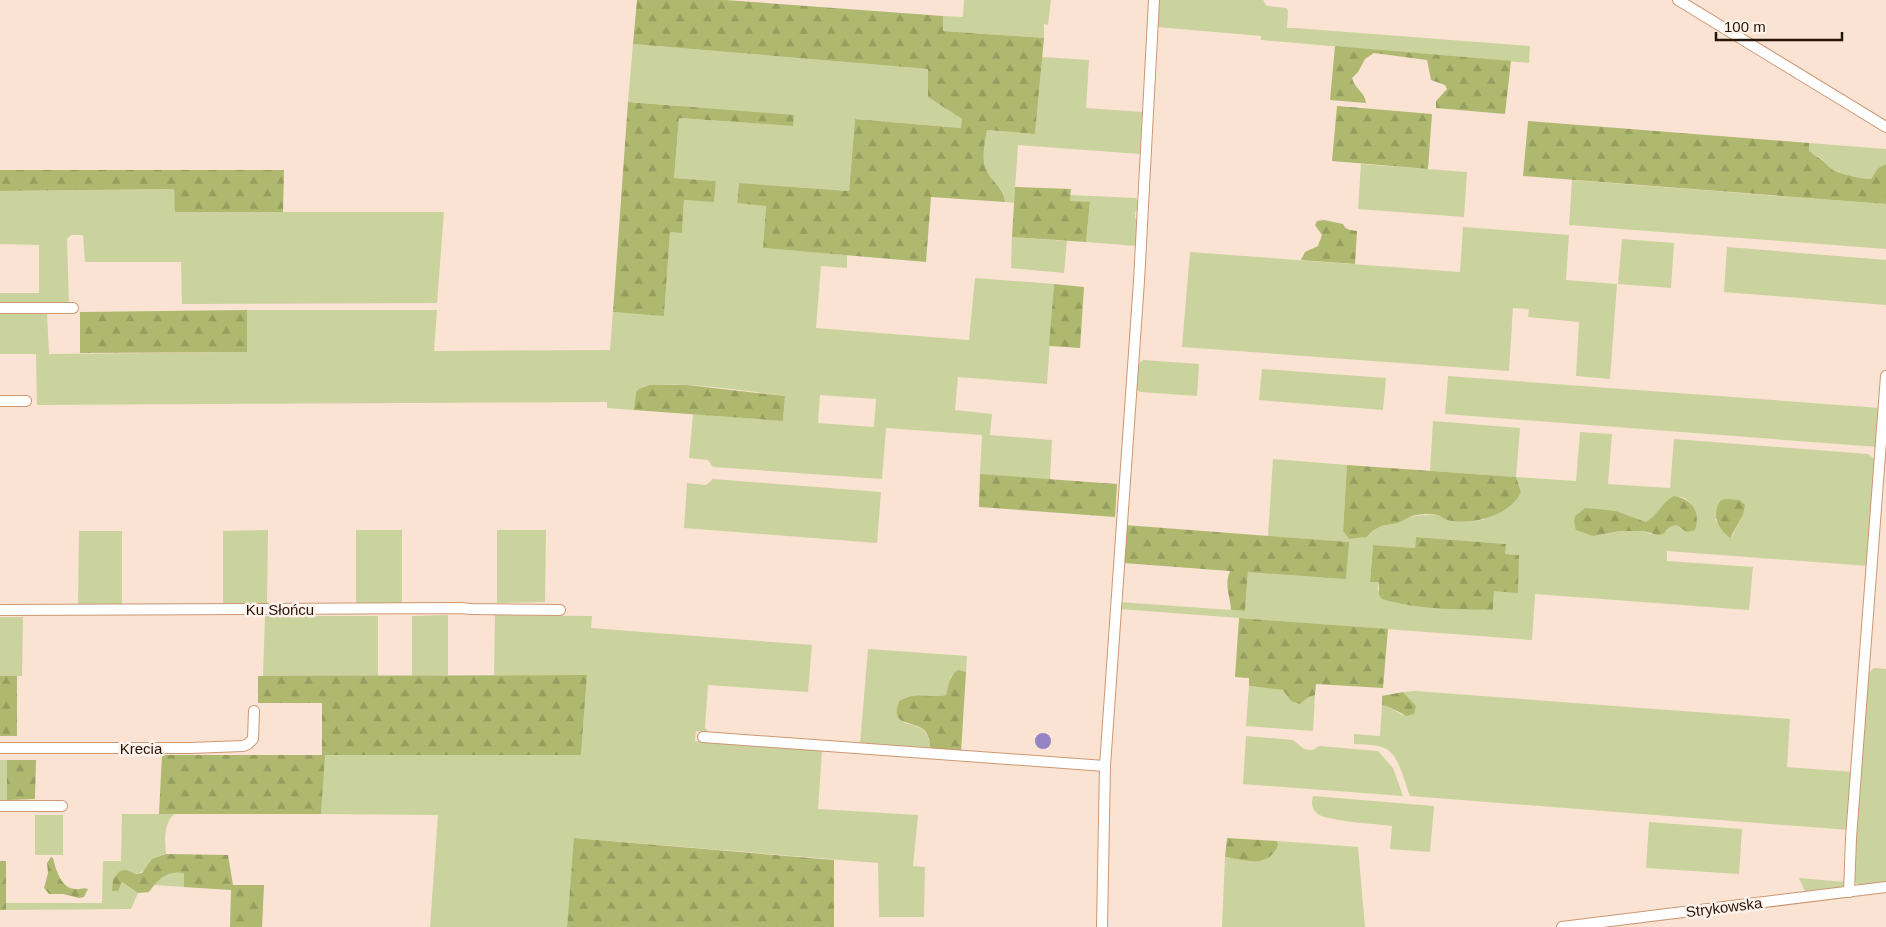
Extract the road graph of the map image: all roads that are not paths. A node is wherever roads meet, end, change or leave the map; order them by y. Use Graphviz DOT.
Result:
graph roads {
  1 [pos="1154,0"];
  2 [pos="1678,0"];
  3 [pos="1886,127"];
  4 [pos="0,308"];
  5 [pos="73,308"];
  6 [pos="1886,376"];
  7 [pos="0,401"];
  8 [pos="26,401"];
  9 [pos="0,610"];
  10 [pos="560,610"];
  11 [pos="254,711"];
  12 [pos="702,737"];
  13 [pos="0,748"];
  14 [pos="1105,766"];
  15 [pos="0,806"];
  16 [pos="62,806"];
  17 [pos="1886,887"];
  18 [pos="1848,892"];
  19 [pos="1102,927"];
  20 [pos="1562,927"];
  1 -- 14 [label="street"];
  2 -- 3 [label="street"];
  4 -- 5 [label="street"];
  6 -- 18 [label="street"];
  7 -- 8 [label="street"];
  9 -- 10 [label="street, Ku Słońcu"];
  11 -- 13 [label="street, Krecia"];
  12 -- 14 [label="street"];
  14 -- 19 [label="street"];
  15 -- 16 [label="street"];
  17 -- 18 [label="street, Strykowska"];
  18 -- 20 [label="street, Strykowska"];
}
